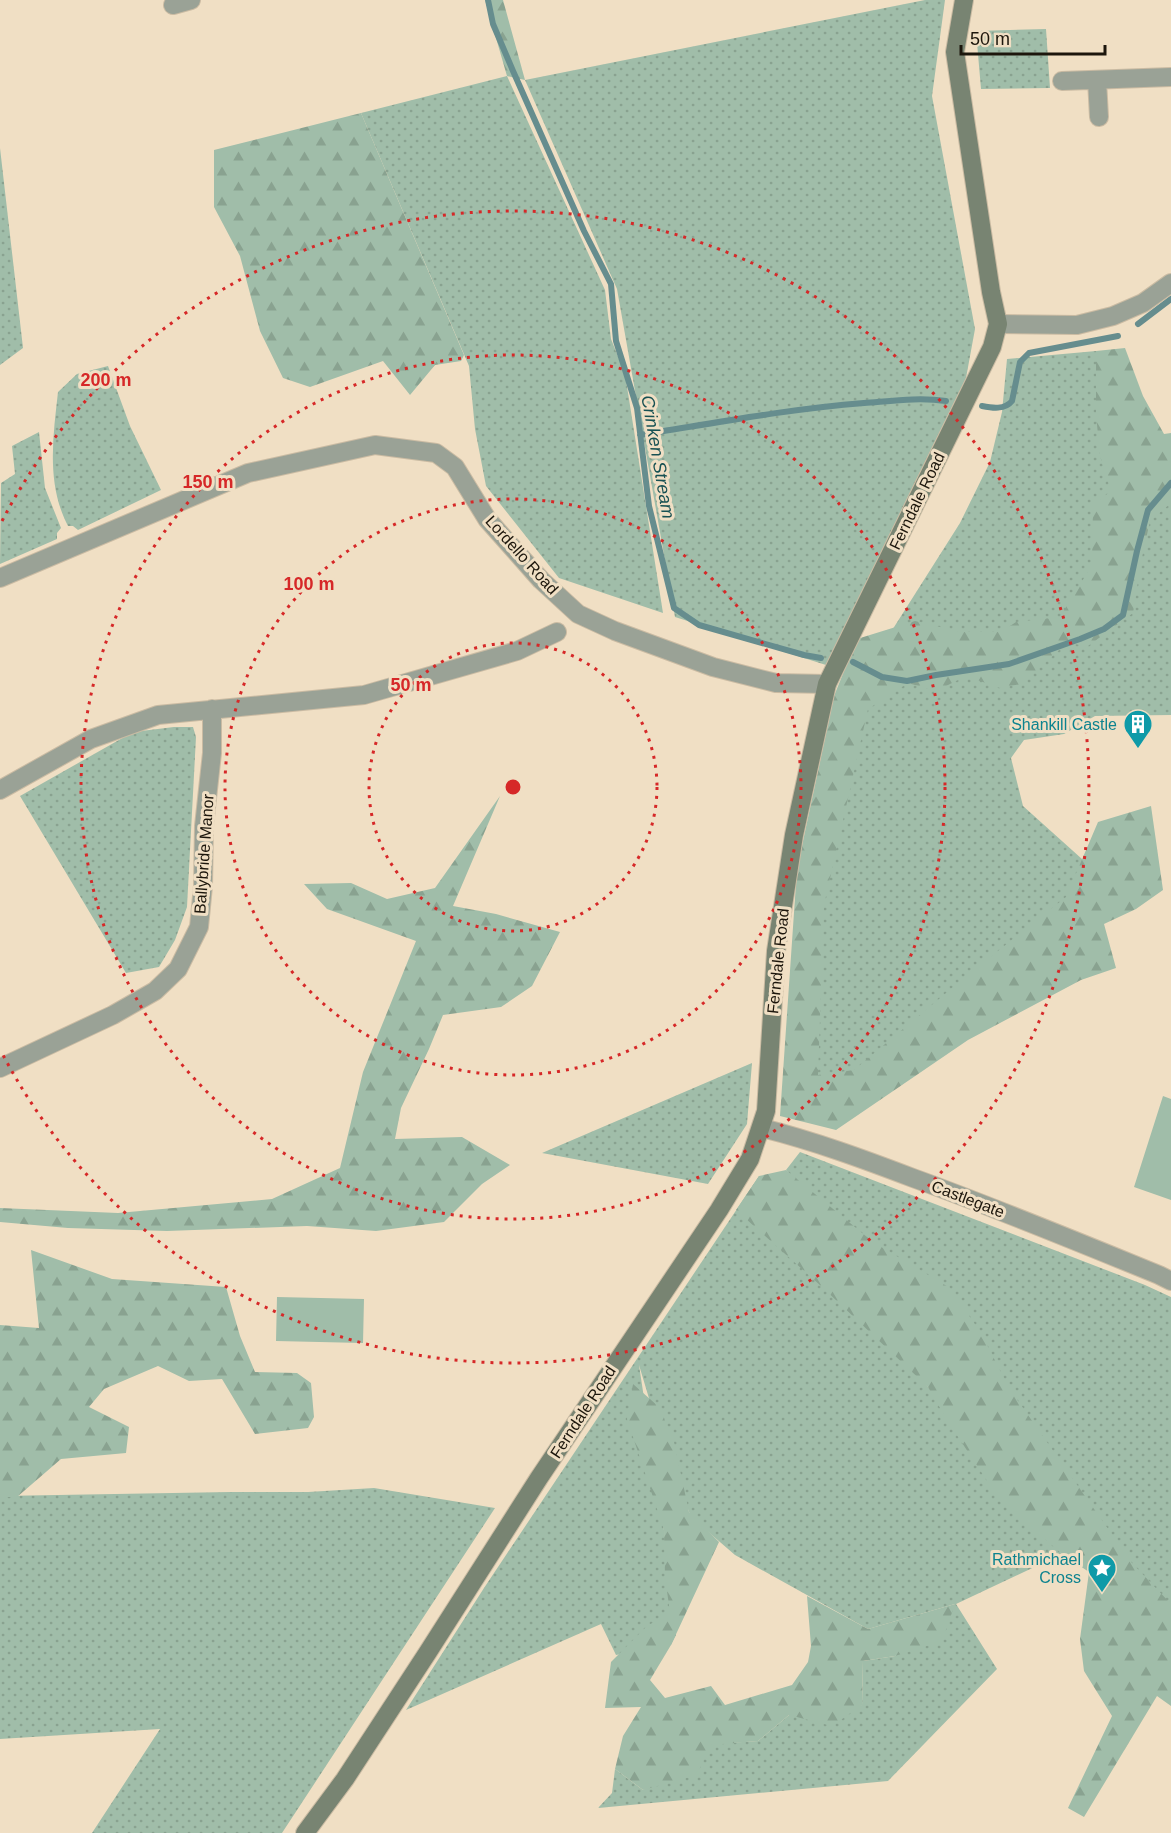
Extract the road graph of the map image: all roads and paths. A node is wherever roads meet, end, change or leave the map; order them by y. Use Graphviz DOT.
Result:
graph roads {
  1 [pos="191,0"];
  2 [pos="964,0"];
  3 [pos="173,5"];
  4 [pos="1171,77"];
  5 [pos="1097,80"];
  6 [pos="1062,81"];
  7 [pos="1099,117"];
  8 [pos="1171,283"];
  9 [pos="998,324"];
  10 [pos="0,578"];
  11 [pos="557,632"];
  12 [pos="827,684"];
  13 [pos="212,710"];
  14 [pos="0,790"];
  15 [pos="0,1068"];
  16 [pos="762,1128"];
  17 [pos="1171,1281"];
  18 [pos="305,1833"];
  1 -- 3 [label="street"];
  2 -- 9 [label="street, Ferndale Road"];
  4 -- 5 [label="street"];
  5 -- 6 [label="street"];
  5 -- 7 [label="street"];
  8 -- 9 [label="street"];
  9 -- 12 [label="street, Ferndale Road"];
  10 -- 12 [label="street, Lordello Road"];
  11 -- 13 [label="street"];
  12 -- 16 [label="street, Ferndale Road"];
  13 -- 14 [label="street"];
  13 -- 15 [label="street, Ballybride Manor"];
  16 -- 17 [label="street, Castlegate"];
  16 -- 18 [label="street, Ferndale Road"];
}
